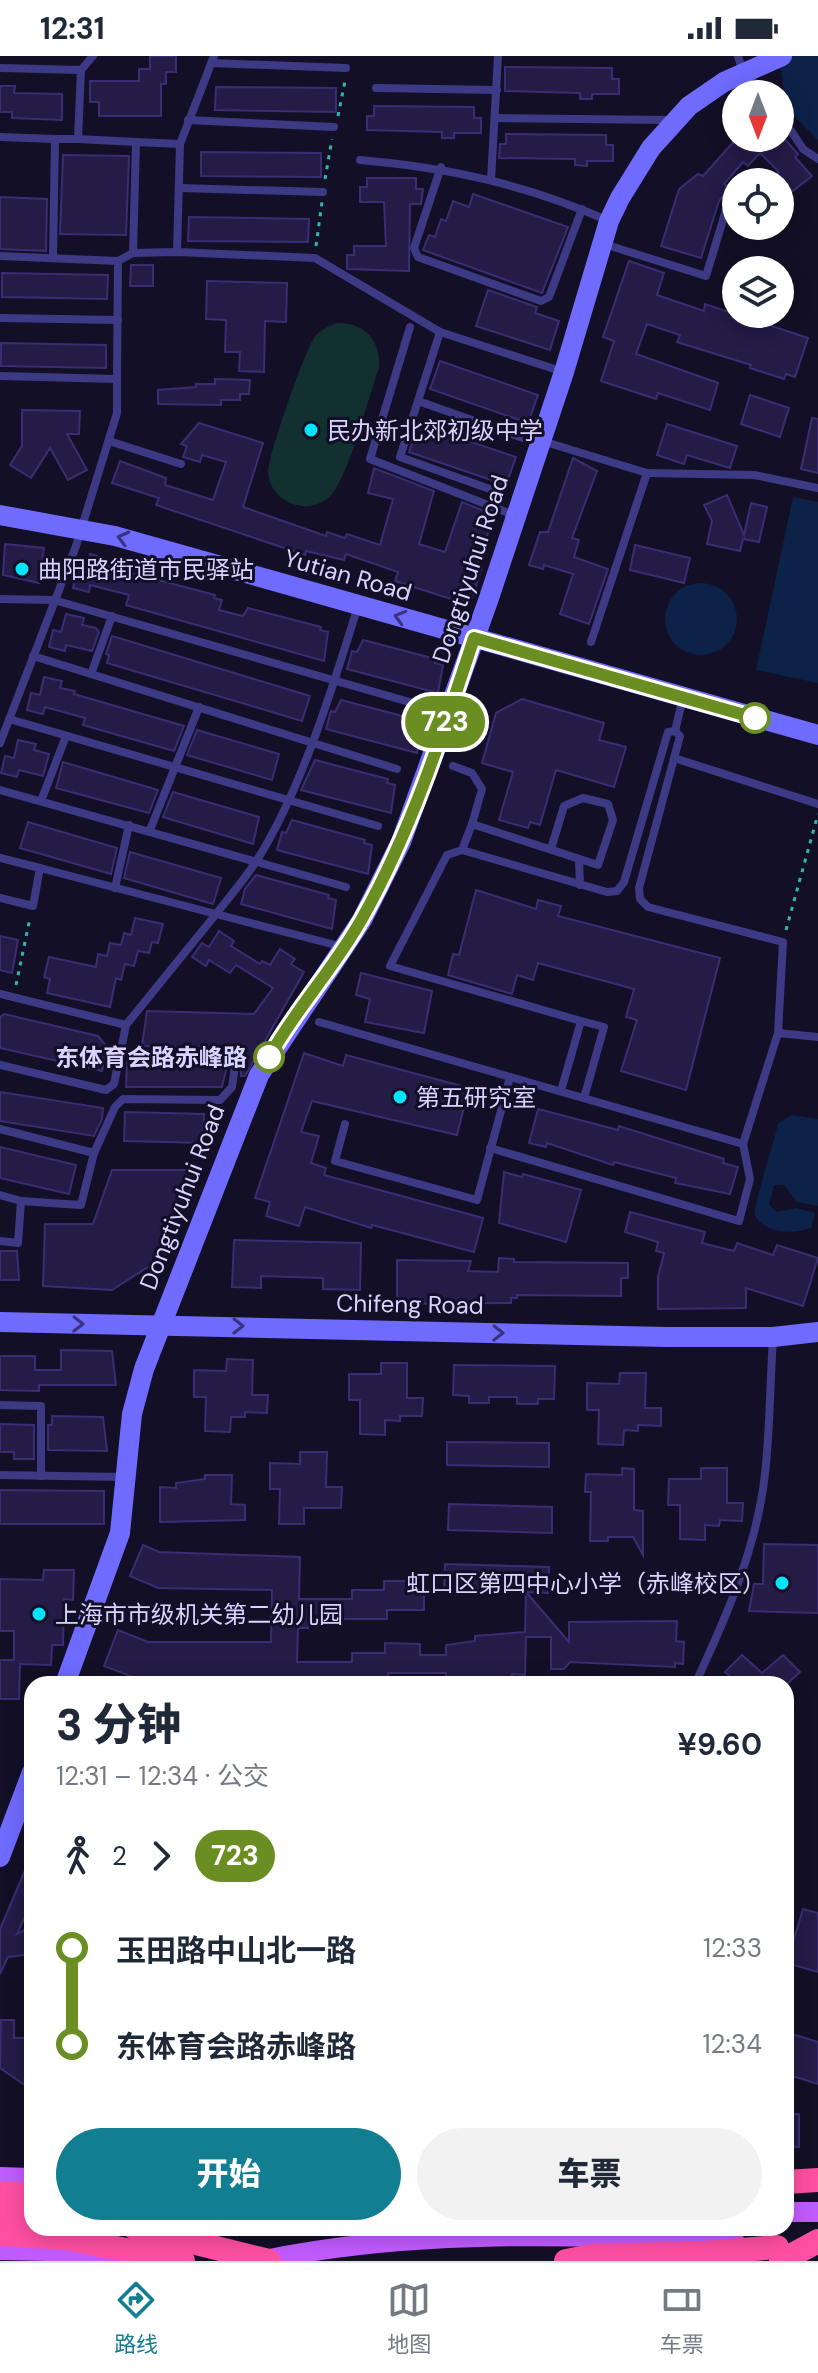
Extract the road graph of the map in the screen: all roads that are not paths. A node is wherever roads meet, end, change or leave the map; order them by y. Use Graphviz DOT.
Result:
graph roads {
  1 [pos="93,56"];
  2 [pos="498,56"];
  3 [pos="776,58"];
  4 [pos="212,59"];
  5 [pos="740,64"];
  6 [pos="0,68"];
  7 [pos="346,68"];
  8 [pos="81,70"];
  9 [pos="754,80"];
  10 [pos="376,88"];
  11 [pos="497,90"];
  12 [pos="495,118"];
  13 [pos="188,120"];
  14 [pos="674,120"];
  15 [pos="334,127"];
  16 [pos="794,135"];
  17 [pos="0,137"];
  18 [pos="55,139"];
  19 [pos="78,139"];
  20 [pos="136,142"];
  21 [pos="180,144"];
  22 [pos="818,159"];
  23 [pos="360,160"];
  24 [pos="441,167"];
  25 [pos="491,180"];
  26 [pos="179,188"];
  27 [pos="323,192"];
  28 [pos="582,209"];
  29 [pos="609,221"];
  30 [pos="722,223"];
  31 [pos="602,243"];
  32 [pos="177,252"];
  33 [pos="133,253"];
  34 [pos="0,256"];
  35 [pos="53,257"];
  36 [pos="118,261"];
  37 [pos="0,318"];
  38 [pos="118,320"];
  39 [pos="410,327"];
  40 [pos="440,332"];
  41 [pos="564,372"];
  42 [pos="0,376"];
  43 [pos="117,379"];
  44 [pos="418,401"];
  45 [pos="532,439"];
  46 [pos="109,441"];
  47 [pos="181,464"];
  48 [pos="647,473"];
  49 [pos="818,488"];
  50 [pos="501,493"];
  51 [pos="0,515"];
  52 [pos="514,518"];
  53 [pos="81,528"];
  54 [pos="0,599"];
  55 [pos="54,600"];
  56 [pos="358,605"];
  57 [pos="112,616"];
  58 [pos="474,638"];
  59 [pos="591,642"];
  60 [pos="33,656"];
  61 [pos="91,674"];
  62 [pos="334,679"];
  63 [pos="683,698"];
  64 [pos="413,703"];
  65 [pos="199,707"];
  66 [pos="9,719"];
  67 [pos="675,731"];
  68 [pos="818,735"];
  69 [pos="66,736"];
  70 [pos="310,741"];
  71 [pos="0,743"];
  72 [pos="674,758"];
  73 [pos="453,766"];
  74 [pos="175,769"];
  75 [pos="397,769"];
  76 [pos="0,790"];
  77 [pos="41,801"];
  78 [pos="287,802"];
  79 [pos="818,804"];
  80 [pos="472,824"];
  81 [pos="129,825"];
  82 [pos="378,826"];
  83 [pos="150,830"];
  84 [pos="551,849"];
  85 [pos="462,850"];
  86 [pos="0,858"];
  87 [pos="258,859"];
  88 [pos="579,860"];
  89 [pos="40,868"];
  90 [pos="580,885"];
  91 [pos="346,887"];
  92 [pos="115,888"];
  93 [pos="0,898"];
  94 [pos="216,914"];
  95 [pos="343,947"];
  96 [pos="0,994"];
  97 [pos="581,1021"];
  98 [pos="319,1022"];
  99 [pos="126,1025"];
  100 [pos="778,1033"];
  101 [pos="818,1037"];
  102 [pos="120,1053"];
  103 [pos="0,1065"];
  104 [pos="510,1077"];
  105 [pos="561,1091"];
  106 [pos="584,1098"];
  107 [pos="345,1124"];
  108 [pos="0,1129"];
  109 [pos="743,1144"];
  110 [pos="490,1148"];
  111 [pos="94,1153"];
  112 [pos="0,1195"];
  113 [pos="21,1201"];
  114 [pos="0,1241"];
  115 [pos="0,1322"];
  116 [pos="161,1325"];
  117 [pos="818,1332"];
  118 [pos="773,1337"];
  119 [pos="0,1405"];
  120 [pos="0,1475"];
  121 [pos="41,1476"];
  122 [pos="127,1477"];
  123 [pos="68,1676"];
  124 [pos="699,1676"];
  125 [pos="24,1793"];
  126 [pos="0,1857"];
  127 [pos="0,2177"];
  128 [pos="24,2178"];
  129 [pos="818,2180"];
  130 [pos="794,2182"];
  131 [pos="0,2194"];
  132 [pos="24,2202"];
  133 [pos="0,2204"];
  134 [pos="24,2204"];
  135 [pos="24,2206"];
  136 [pos="794,2212"];
  137 [pos="818,2212"];
  138 [pos="0,2214"];
  139 [pos="0,2234"];
  140 [pos="24,2235"];
  141 [pos="32,2236"];
  142 [pos="167,2236"];
  143 [pos="818,2241"];
  144 [pos="818,2249"];
  145 [pos="0,2250"];
  146 [pos="779,2254"];
  147 [pos="128,2261"];
  148 [pos="183,2261"];
  149 [pos="260,2261"];
  150 [pos="269,2261"];
  151 [pos="566,2261"];
  1 -- 8 [label="lane"];
  2 -- 11 [label="lane"];
  3 -- 5 [label="street, Dongtiyuhui Road"];
  4 -- 7 [label="lane"];
  4 -- 13 [label="lane"];
  5 -- 9 [label="lane"];
  5 -- 14 [label="street, Dongtiyuhui Road"];
  6 -- 8 [label="lane"];
  8 -- 19 [label="lane"];
  10 -- 11 [label="lane"];
  11 -- 12 [label="lane"];
  12 -- 14 [label="lane"];
  12 -- 25 [label="lane"];
  13 -- 15 [label="lane"];
  13 -- 21 [label="lane"];
  14 -- 29 [label="street, Dongtiyuhui Road"];
  16 -- 22 [label="lane"];
  17 -- 18 [label="lane"];
  18 -- 19 [label="lane"];
  18 -- 35 [label="lane"];
  19 -- 20 [label="lane"];
  20 -- 21 [label="lane"];
  20 -- 33 [label="lane"];
  21 -- 26 [label="lane"];
  23 -- 24 [label="lane"];
  24 -- 25 [label="lane"];
  24 -- 28 [label="lane"];
  25 -- 28 [label="lane"];
  26 -- 27 [label="lane"];
  26 -- 32 [label="lane"];
  28 -- 29 [label="lane"];
  29 -- 31 [label="street, Dongtiyuhui Road"];
  30 -- 31 [label="lane"];
  31 -- 41 [label="street, Dongtiyuhui Road"];
  32 -- 33 [label="lane"];
  32 -- 40 [label="lane"];
  33 -- 36 [label="lane"];
  34 -- 35 [label="lane"];
  35 -- 36 [label="lane"];
  36 -- 38 [label="lane"];
  37 -- 38 [label="lane"];
  38 -- 43 [label="lane"];
  39 -- 52 [label="lane"];
  40 -- 41 [label="lane"];
  40 -- 44 [label="lane"];
  41 -- 45 [label="street, Dongtiyuhui Road"];
  42 -- 43 [label="lane"];
  43 -- 46 [label="lane"];
  44 -- 45 [label="lane"];
  44 -- 50 [label="lane"];
  45 -- 48 [label="lane"];
  45 -- 52 [label="street, Dongtiyuhui Road"];
  46 -- 47 [label="lane"];
  46 -- 53 [label="lane"];
  48 -- 49 [label="lane"];
  48 -- 59 [label="lane"];
  51 -- 53 [label="street, Yutian Road"];
  52 -- 58 [label="street, Dongtiyuhui Road"];
  53 -- 55 [label="lane"];
  56 -- 53 [label="street, Yutian Road, one-way"];
  54 -- 55 [label="lane"];
  55 -- 57 [label="lane"];
  55 -- 60 [label="lane"];
  58 -- 56 [label="street, Yutian Road, one-way"];
  56 -- 62 [label="lane"];
  57 -- 61 [label="lane"];
  57 -- 62 [label="lane"];
  58 -- 63 [label="street, Yutian Road"];
  58 -- 95 [label="street, Dongtiyuhui Road"];
  60 -- 61 [label="lane"];
  60 -- 66 [label="lane"];
  61 -- 65 [label="lane"];
  62 -- 64 [label="lane"];
  62 -- 70 [label="lane"];
  63 -- 67 [label="lane"];
  63 -- 68 [label="street, Yutian Road"];
  65 -- 70 [label="lane"];
  65 -- 74 [label="lane"];
  66 -- 69 [label="lane"];
  66 -- 71 [label="lane"];
  67 -- 72 [label="lane"];
  67 -- 90 [label="lane"];
  69 -- 74 [label="lane"];
  69 -- 77 [label="lane"];
  70 -- 75 [label="lane"];
  70 -- 78 [label="lane"];
  72 -- 79 [label="lane"];
  72 -- 100 [label="lane"];
  73 -- 80 [label="lane"];
  74 -- 78 [label="lane"];
  74 -- 83 [label="lane"];
  76 -- 77 [label="lane"];
  77 -- 81 [label="lane"];
  78 -- 82 [label="lane"];
  78 -- 87 [label="lane"];
  80 -- 84 [label="lane"];
  80 -- 85 [label="lane"];
  81 -- 83 [label="lane"];
  81 -- 92 [label="lane"];
  83 -- 87 [label="lane"];
  84 -- 88 [label="lane"];
  84 -- 88 [label="lane"];
  85 -- 90 [label="lane"];
  85 -- 97 [label="lane"];
  86 -- 89 [label="lane"];
  87 -- 91 [label="lane"];
  87 -- 94 [label="lane"];
  88 -- 90 [label="lane"];
  89 -- 92 [label="lane"];
  89 -- 93 [label="lane"];
  92 -- 94 [label="lane"];
  94 -- 95 [label="lane"];
  94 -- 99 [label="lane"];
  95 -- 116 [label="street, Dongtiyuhui Road"];
  96 -- 99 [label="lane"];
  97 -- 105 [label="lane"];
  97 -- 106 [label="lane"];
  98 -- 104 [label="lane"];
  99 -- 102 [label="lane"];
  100 -- 101 [label="lane"];
  100 -- 109 [label="lane"];
  102 -- 103 [label="lane"];
  102 -- 111 [label="lane"];
  104 -- 105 [label="lane"];
  104 -- 110 [label="lane"];
  105 -- 106 [label="lane"];
  106 -- 109 [label="lane"];
  107 -- 110 [label="lane"];
  108 -- 111 [label="lane"];
  109 -- 110 [label="lane"];
  111 -- 113 [label="lane"];
  112 -- 113 [label="lane"];
  113 -- 114 [label="lane"];
  115 -- 116 [label="street, Chifeng Road, one-way"];
  116 -- 118 [label="street, Chifeng Road, one-way"];
  116 -- 122 [label="street, Dongtiyuhui Road"];
  117 -- 118 [label="street, Chifeng Road"];
  118 -- 124 [label="lane"];
  119 -- 121 [label="lane"];
  120 -- 121 [label="lane"];
  121 -- 122 [label="lane"];
  122 -- 123 [label="street, Dongtiyuhui Road"];
  125 -- 126 [label="street"];
  127 -- 128 [label="main road"];
  129 -- 130 [label="highway"];
  131 -- 132 [label="highway"];
  133 -- 134 [label="main road"];
  135 -- 138 [label="highway"];
  136 -- 137 [label="main road"];
  139 -- 140 [label="highway"];
  141 -- 148 [label="highway"];
  142 -- 150 [label="highway, bridge"];
  143 -- 146 [label="highway, bridge"];
  144 -- 146 [label="main road"];
  145 -- 147 [label="main road"];
  146 -- 149 [label="main road"];
  146 -- 151 [label="highway"];
}
